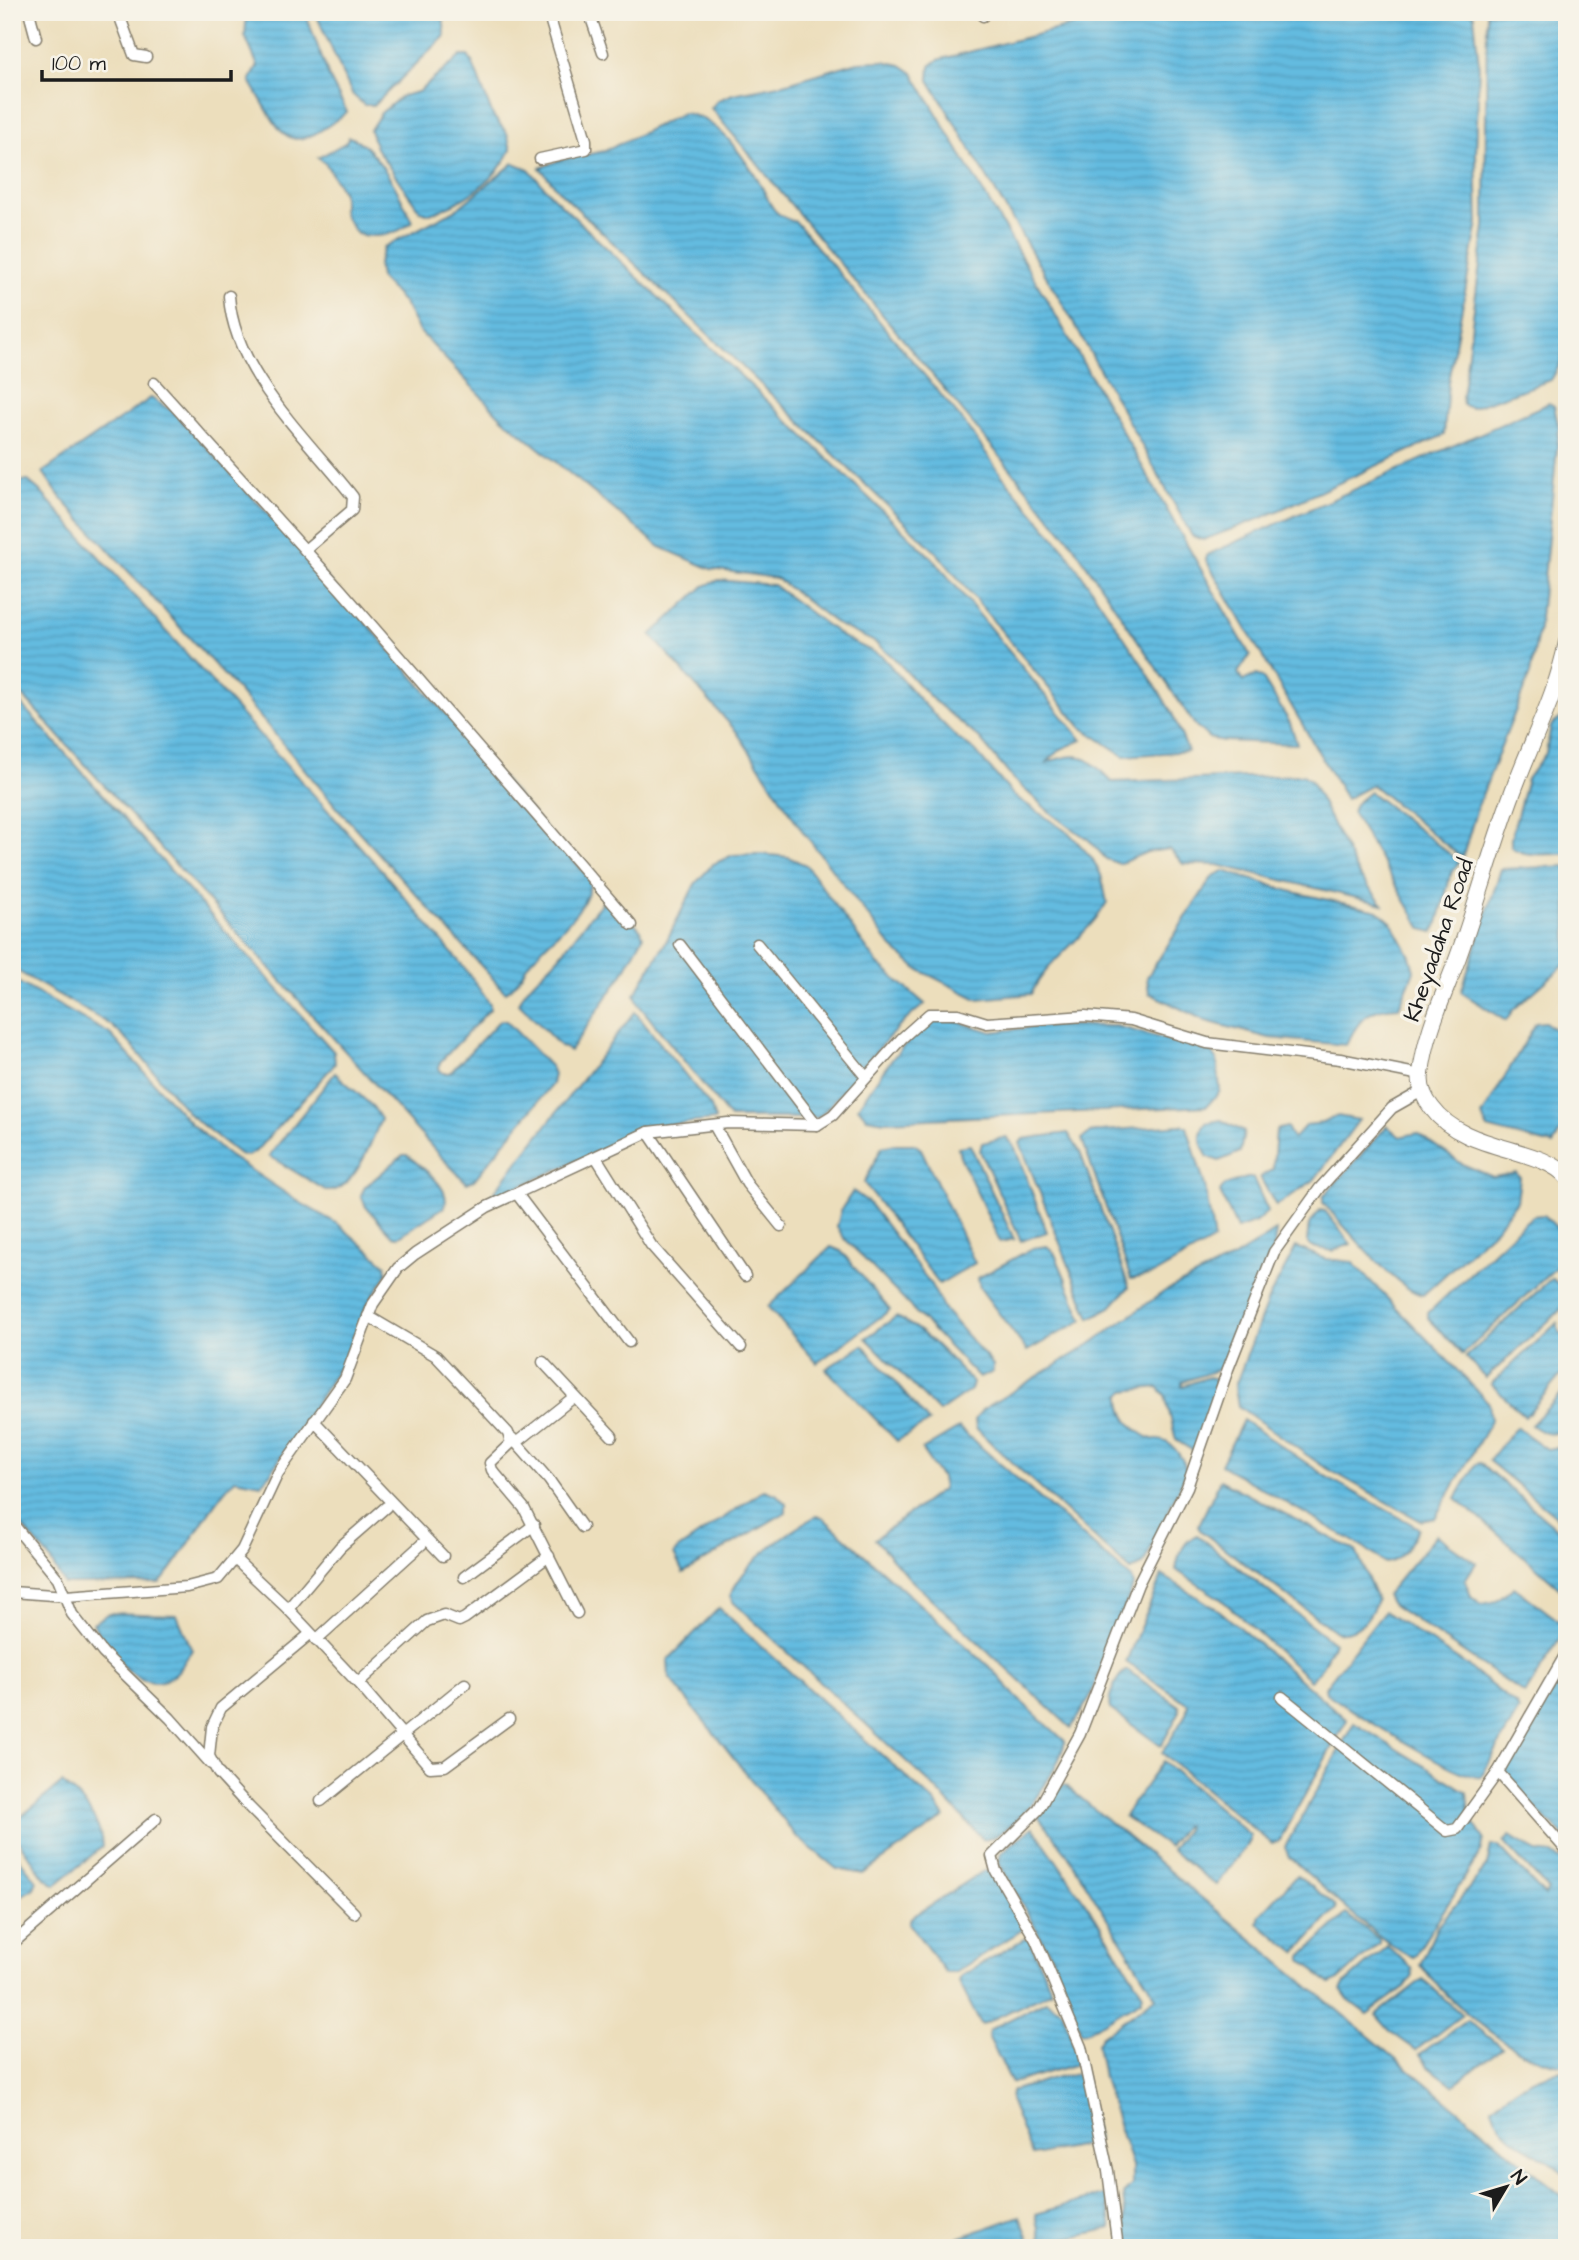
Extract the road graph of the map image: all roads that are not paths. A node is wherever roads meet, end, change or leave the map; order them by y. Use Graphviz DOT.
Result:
graph roads {
  1 [pos="29,12"];
  2 [pos="117,12"];
  3 [pos="548,12"];
  4 [pos="589,12"];
  5 [pos="36,38"];
  6 [pos="603,53"];
  7 [pos="142,57"];
  8 [pos="540,159"];
  9 [pos="229,296"];
  10 [pos="155,383"];
  11 [pos="305,550"];
  12 [pos="1567,642"];
  13 [pos="632,925"];
  14 [pos="757,944"];
  15 [pos="680,945"];
  16 [pos="866,1077"];
  17 [pos="1413,1087"];
  18 [pos="714,1125"];
  19 [pos="817,1125"];
  20 [pos="648,1132"];
  21 [pos="596,1157"];
  22 [pos="1567,1177"];
  23 [pos="517,1194"];
  24 [pos="780,1226"];
  25 [pos="745,1276"];
  26 [pos="368,1316"];
  27 [pos="629,1342"];
  28 [pos="741,1348"];
  29 [pos="543,1362"];
  30 [pos="575,1397"];
  31 [pos="314,1421"];
  32 [pos="612,1436"];
  33 [pos="514,1441"];
  34 [pos="386,1507"];
  35 [pos="12,1523"];
  36 [pos="534,1525"];
  37 [pos="582,1527"];
  38 [pos="422,1544"];
  39 [pos="443,1556"];
  40 [pos="549,1556"];
  41 [pos="235,1559"];
  42 [pos="464,1577"];
  43 [pos="12,1592"];
  44 [pos="66,1596"];
  45 [pos="288,1609"];
  46 [pos="577,1613"];
  47 [pos="313,1637"];
  48 [pos="1567,1652"];
  49 [pos="358,1683"];
  50 [pos="465,1684"];
  51 [pos="1282,1697"];
  52 [pos="509,1719"];
  53 [pos="400,1734"];
  54 [pos="211,1764"];
  55 [pos="1498,1772"];
  56 [pos="321,1801"];
  57 [pos="156,1819"];
  58 [pos="1567,1851"];
  59 [pos="354,1913"];
  60 [pos="12,1944"];
  61 [pos="1118,2248"];
  1 -- 5 [label="street"];
  2 -- 7 [label="street"];
  3 -- 8 [label="street"];
  4 -- 6 [label="street"];
  9 -- 11 [label="street"];
  10 -- 11 [label="street"];
  11 -- 13 [label="street"];
  12 -- 17 [label="main road, Kheyadaha Road"];
  14 -- 16 [label="street"];
  15 -- 19 [label="street"];
  16 -- 17 [label="street"];
  16 -- 19 [label="street"];
  17 -- 22 [label="main road"];
  17 -- 61 [label="street"];
  18 -- 19 [label="street"];
  18 -- 20 [label="street"];
  18 -- 24 [label="street"];
  20 -- 21 [label="street"];
  20 -- 25 [label="street"];
  21 -- 23 [label="street"];
  21 -- 28 [label="street"];
  23 -- 26 [label="street"];
  23 -- 27 [label="street"];
  26 -- 31 [label="street"];
  26 -- 33 [label="street"];
  29 -- 30 [label="street"];
  30 -- 32 [label="street"];
  30 -- 33 [label="street"];
  31 -- 39 [label="street"];
  31 -- 41 [label="street"];
  33 -- 36 [label="street"];
  33 -- 37 [label="street"];
  34 -- 45 [label="street"];
  35 -- 44 [label="street"];
  36 -- 40 [label="street"];
  36 -- 42 [label="street"];
  38 -- 47 [label="street"];
  40 -- 46 [label="street"];
  40 -- 49 [label="street"];
  41 -- 44 [label="street"];
  41 -- 45 [label="street"];
  43 -- 44 [label="street"];
  44 -- 54 [label="street"];
  45 -- 47 [label="street"];
  47 -- 49 [label="street"];
  47 -- 54 [label="street"];
  48 -- 55 [label="street"];
  49 -- 53 [label="street"];
  50 -- 53 [label="street"];
  51 -- 55 [label="street"];
  52 -- 53 [label="street"];
  53 -- 56 [label="street"];
  54 -- 59 [label="street"];
  55 -- 58 [label="street"];
  57 -- 60 [label="street"];
}
